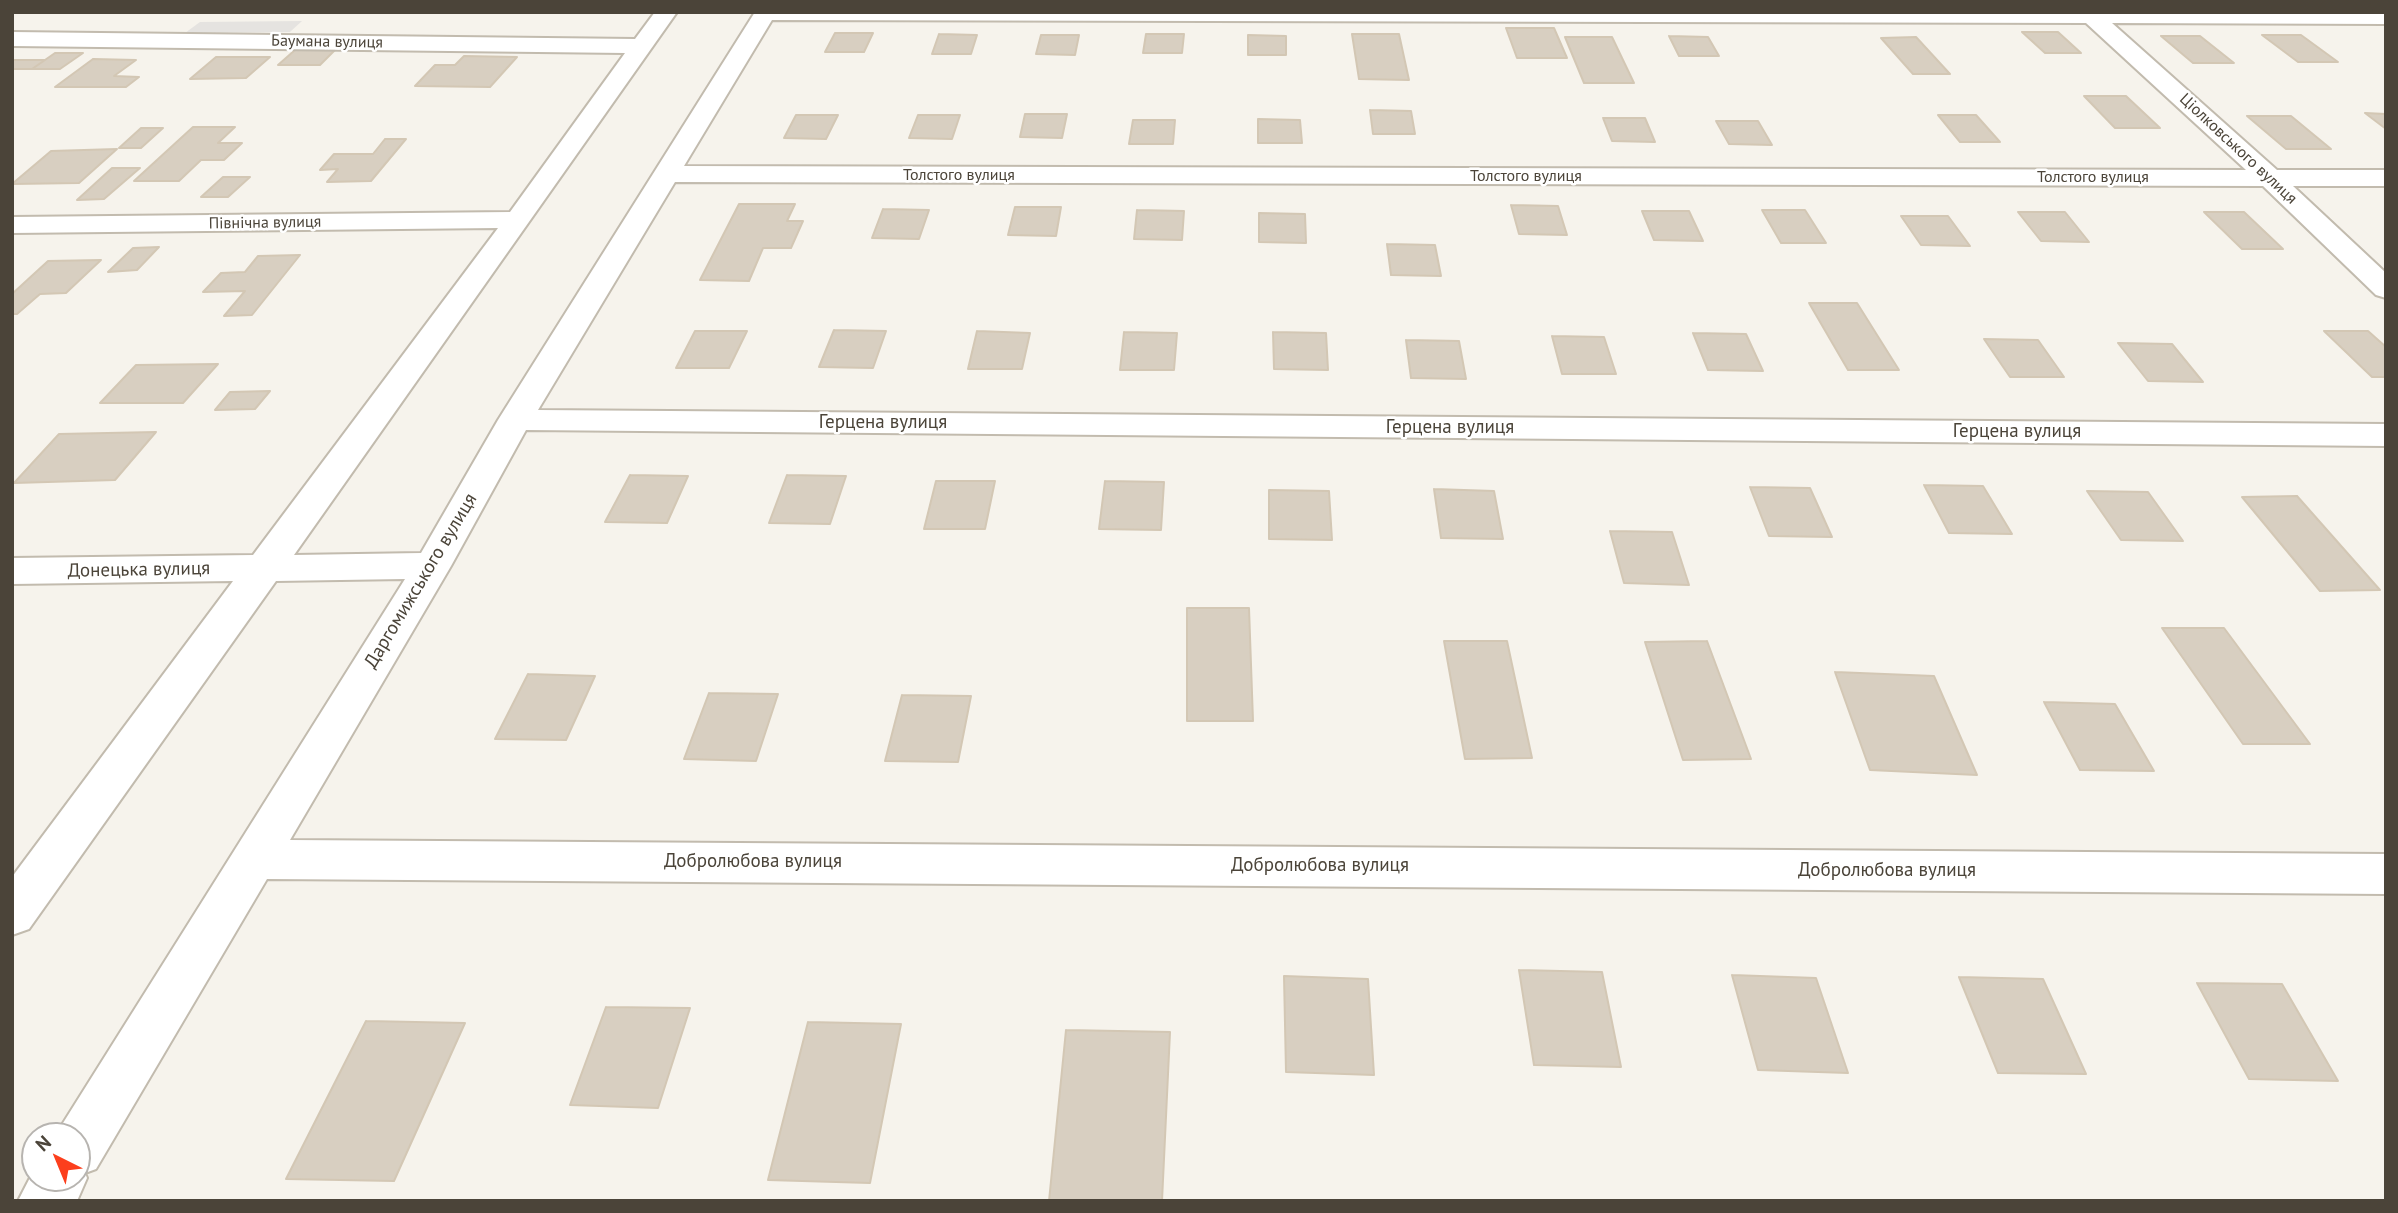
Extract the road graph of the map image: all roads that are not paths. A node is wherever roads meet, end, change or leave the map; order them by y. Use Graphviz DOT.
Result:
graph roads {
  1 [pos="666,12"];
  2 [pos="766,13"];
  3 [pos="2089,14"];
  4 [pos="2386,17"];
  5 [pos="12,39"];
  6 [pos="641,46"];
  7 [pos="666,174"];
  8 [pos="2269,177"];
  9 [pos="2386,178"];
  10 [pos="518,220"];
  11 [pos="12,225"];
  12 [pos="2386,289"];
  13 [pos="515,420"];
  14 [pos="2386,435"];
  15 [pos="432,566"];
  16 [pos="265,568"];
  17 [pos="12,571"];
  18 [pos="255,859"];
  19 [pos="2386,874"];
  20 [pos="12,914"];
  21 [pos="91,1127"];
  1 -- 6 [label="street"];
  2 -- 3 [label="street"];
  2 -- 7 [label="street, Даргомижського вулиця"];
  3 -- 4 [label="street"];
  3 -- 8 [label="street, Ціолковського вулиця"];
  5 -- 6 [label="street, Баумана вулиця"];
  6 -- 10 [label="street"];
  7 -- 8 [label="street, Толстого вулиця"];
  7 -- 13 [label="street, Даргомижського вулиця"];
  8 -- 9 [label="street, Толстого вулиця"];
  8 -- 12 [label="street, Ціолковського вулиця"];
  10 -- 11 [label="street, Північна вулиця"];
  10 -- 16 [label="street"];
  13 -- 14 [label="street, Герцена вулиця"];
  13 -- 15 [label="street, Даргомижського вулиця"];
  15 -- 16 [label="street, Донецька вулиця"];
  15 -- 18 [label="street, Даргомижського вулиця"];
  16 -- 17 [label="street, Донецька вулиця"];
  16 -- 20 [label="street"];
  18 -- 19 [label="street, Добролюбова вулиця"];
  18 -- 21 [label="street, Даргомижського вулиця"];
}
